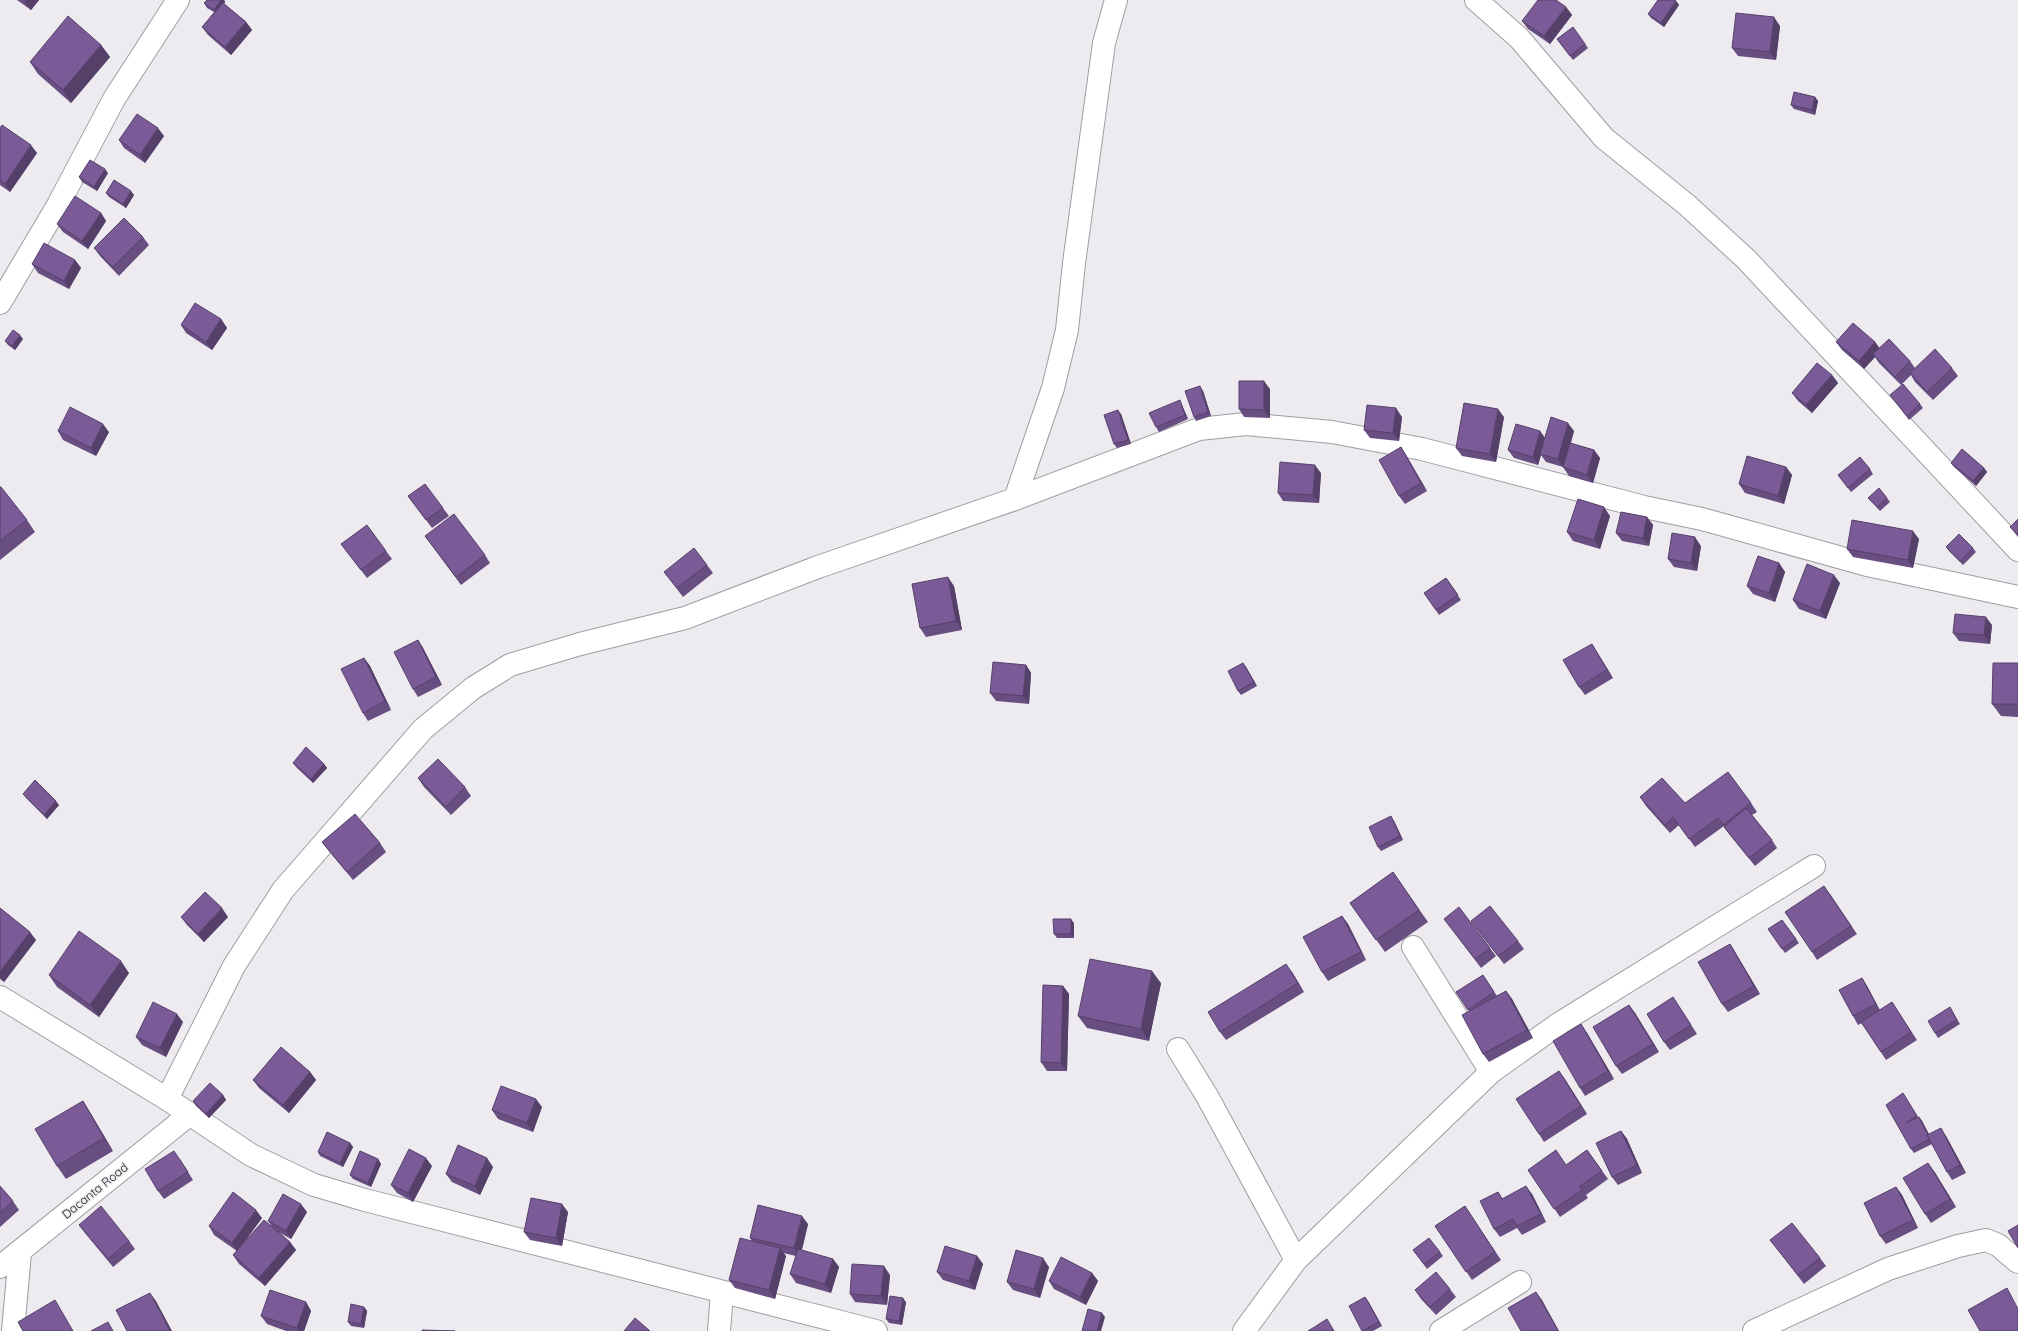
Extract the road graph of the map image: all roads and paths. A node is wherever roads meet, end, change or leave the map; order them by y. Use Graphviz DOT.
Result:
graph roads {
  1 [pos="178,0"];
  2 [pos="1116,0"];
  3 [pos="1476,0"];
  4 [pos="0,303"];
  5 [pos="1015,499"];
  6 [pos="2018,550"];
  7 [pos="2018,597"];
  8 [pos="1814,866"];
  9 [pos="1413,948"];
  10 [pos="0,997"];
  11 [pos="1178,1049"];
  12 [pos="1491,1072"];
  13 [pos="167,1098"];
  14 [pos="189,1115"];
  15 [pos="20,1253"];
  16 [pos="1296,1260"];
  17 [pos="2018,1262"];
  18 [pos="0,1267"];
  19 [pos="1520,1282"];
  20 [pos="722,1292"];
  21 [pos="13,1331"];
  22 [pos="719,1331"];
  23 [pos="876,1331"];
  24 [pos="1244,1331"];
  25 [pos="1442,1331"];
  26 [pos="1754,1331"];
  1 -- 4 [label="street"];
  2 -- 5 [label="street"];
  3 -- 6 [label="street"];
  5 -- 7 [label="street"];
  5 -- 13 [label="street"];
  8 -- 12 [label="street"];
  9 -- 12 [label="street"];
  10 -- 13 [label="street"];
  11 -- 16 [label="street"];
  12 -- 16 [label="street"];
  13 -- 14 [label="street"];
  14 -- 15 [label="street, Dacanta Road"];
  14 -- 20 [label="street"];
  15 -- 18 [label="street, Dacanta Road"];
  15 -- 21 [label="street"];
  16 -- 24 [label="street"];
  17 -- 26 [label="street"];
  19 -- 25 [label="street"];
  20 -- 22 [label="street"];
  20 -- 23 [label="street"];
}
